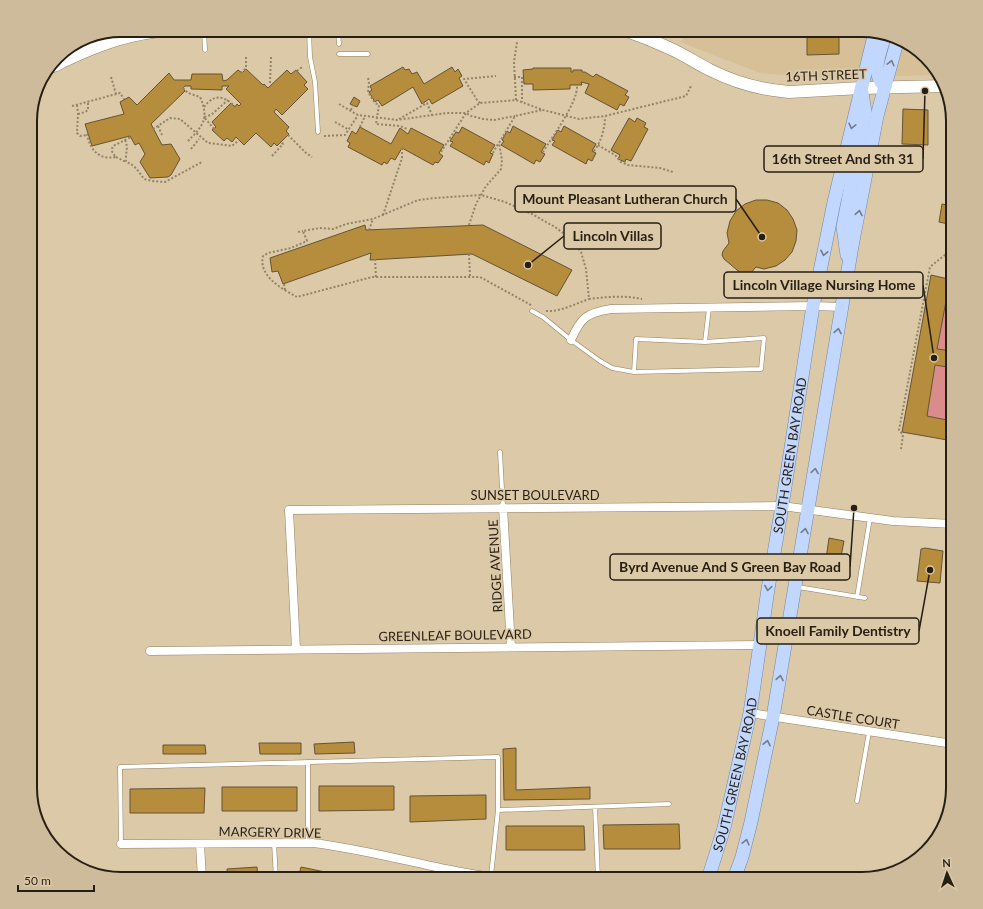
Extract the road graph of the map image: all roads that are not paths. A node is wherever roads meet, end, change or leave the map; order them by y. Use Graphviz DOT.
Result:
graph roads {
  1 [pos="127,37"];
  2 [pos="204,37"];
  3 [pos="309,37"];
  4 [pos="338,37"];
  5 [pos="653,37"];
  6 [pos="874,38"];
  7 [pos="884,40"];
  8 [pos="339,44"];
  9 [pos="896,44"];
  10 [pos="204,50"];
  11 [pos="71,54"];
  12 [pos="339,54"];
  13 [pos="368,54"];
  14 [pos="66,60"];
  15 [pos="58,65"];
  16 [pos="938,86"];
  17 [pos="885,87"];
  18 [pos="861,88"];
  19 [pos="318,134"];
  20 [pos="848,269"];
  21 [pos="812,306"];
  22 [pos="842,307"];
  23 [pos="533,308"];
  24 [pos="709,308"];
  25 [pos="571,340"];
  26 [pos="705,342"];
  27 [pos="634,372"];
  28 [pos="500,452"];
  29 [pos="782,506"];
  30 [pos="503,507"];
  31 [pos="808,509"];
  32 [pos="870,518"];
  33 [pos="946,524"];
  34 [pos="771,570"];
  35 [pos="682,571"];
  36 [pos="795,586"];
  37 [pos="857,597"];
  38 [pos="865,598"];
  39 [pos="760,645"];
  40 [pos="511,647"];
  41 [pos="296,649"];
  42 [pos="150,651"];
  43 [pos="750,713"];
  44 [pos="773,717"];
  45 [pos="869,732"];
  46 [pos="946,743"];
  47 [pos="308,762"];
  48 [pos="857,801"];
  49 [pos="669,804"];
  50 [pos="595,807"];
  51 [pos="498,810"];
  52 [pos="274,842"];
  53 [pos="308,843"];
  54 [pos="121,844"];
  55 [pos="200,844"];
  56 [pos="443,868"];
  57 [pos="202,872"];
  58 [pos="276,872"];
  59 [pos="442,872"];
  60 [pos="467,872"];
  61 [pos="491,872"];
  62 [pos="598,872"];
  63 [pos="710,872"];
  64 [pos="737,872"];
  1 -- 14 [label="street"];
  2 -- 10 [label="lane"];
  3 -- 19 [label="lane"];
  4 -- 8 [label="lane"];
  5 -- 18 [label="street, 16TH STREET"];
  6 -- 18 [label="main road, SOUTH GREEN BAY ROAD"];
  7 -- 17 [label="main road"];
  17 -- 9 [label="main road, SOUTH GREEN BAY ROAD, one-way"];
  11 -- 14 [label="street"];
  12 -- 13 [label="lane"];
  14 -- 15 [label="street"];
  16 -- 17 [label="street, 16TH STREET"];
  17 -- 18 [label="street, 16TH STREET"];
  20 -- 17 [label="main road, SOUTH GREEN BAY ROAD, one-way"];
  18 -- 20 [label="main road"];
  18 -- 21 [label="main road, SOUTH GREEN BAY ROAD, one-way"];
  20 -- 22 [label="main road, SOUTH GREEN BAY ROAD"];
  21 -- 22 [label="street"];
  21 -- 24 [label="street"];
  21 -- 29 [label="main road, SOUTH GREEN BAY ROAD"];
  31 -- 22 [label="main road, SOUTH GREEN BAY ROAD, one-way"];
  23 -- 25 [label="lane"];
  24 -- 25 [label="street"];
  24 -- 26 [label="lane"];
  25 -- 27 [label="lane"];
  26 -- 27 [label="lane"];
  26 -- 27 [label="lane"];
  28 -- 30 [label="lane"];
  29 -- 30 [label="street, SUNSET BOULEVARD"];
  29 -- 31 [label="street, SUNSET BOULEVARD"];
  29 -- 34 [label="main road, SOUTH GREEN BAY ROAD"];
  30 -- 40 [label="street, RIDGE AVENUE"];
  30 -- 41 [label="street, SUNSET BOULEVARD"];
  31 -- 32 [label="street, SUNSET BOULEVARD"];
  36 -- 31 [label="main road, SOUTH GREEN BAY ROAD, one-way"];
  32 -- 33 [label="street, SUNSET BOULEVARD"];
  32 -- 37 [label="lane"];
  34 -- 35 [label="lane"];
  34 -- 39 [label="main road, SOUTH GREEN BAY ROAD, one-way"];
  36 -- 37 [label="lane"];
  44 -- 36 [label="main road, SOUTH GREEN BAY ROAD, one-way"];
  37 -- 38 [label="lane"];
  39 -- 40 [label="street, GREENLEAF BOULEVARD"];
  39 -- 43 [label="main road, SOUTH GREEN BAY ROAD"];
  40 -- 41 [label="street, GREENLEAF BOULEVARD"];
  41 -- 42 [label="street, GREENLEAF BOULEVARD"];
  43 -- 44 [label="street, CASTLE COURT"];
  43 -- 63 [label="main road, SOUTH GREEN BAY ROAD"];
  44 -- 45 [label="street, CASTLE COURT"];
  64 -- 44 [label="main road, SOUTH GREEN BAY ROAD, one-way"];
  45 -- 46 [label="street, CASTLE COURT"];
  45 -- 48 [label="lane"];
  47 -- 51 [label="lane"];
  47 -- 53 [label="lane"];
  47 -- 54 [label="lane"];
  49 -- 50 [label="lane"];
  50 -- 51 [label="lane"];
  50 -- 62 [label="lane"];
  51 -- 61 [label="lane"];
  52 -- 53 [label="street, MARGERY DRIVE"];
  52 -- 55 [label="street, MARGERY DRIVE"];
  52 -- 58 [label="lane"];
  53 -- 56 [label="street, MARGERY DRIVE"];
  54 -- 55 [label="street, MARGERY DRIVE"];
  55 -- 57 [label="street"];
  56 -- 59 [label="lane"];
  56 -- 60 [label="street, MARGERY DRIVE"];
}
